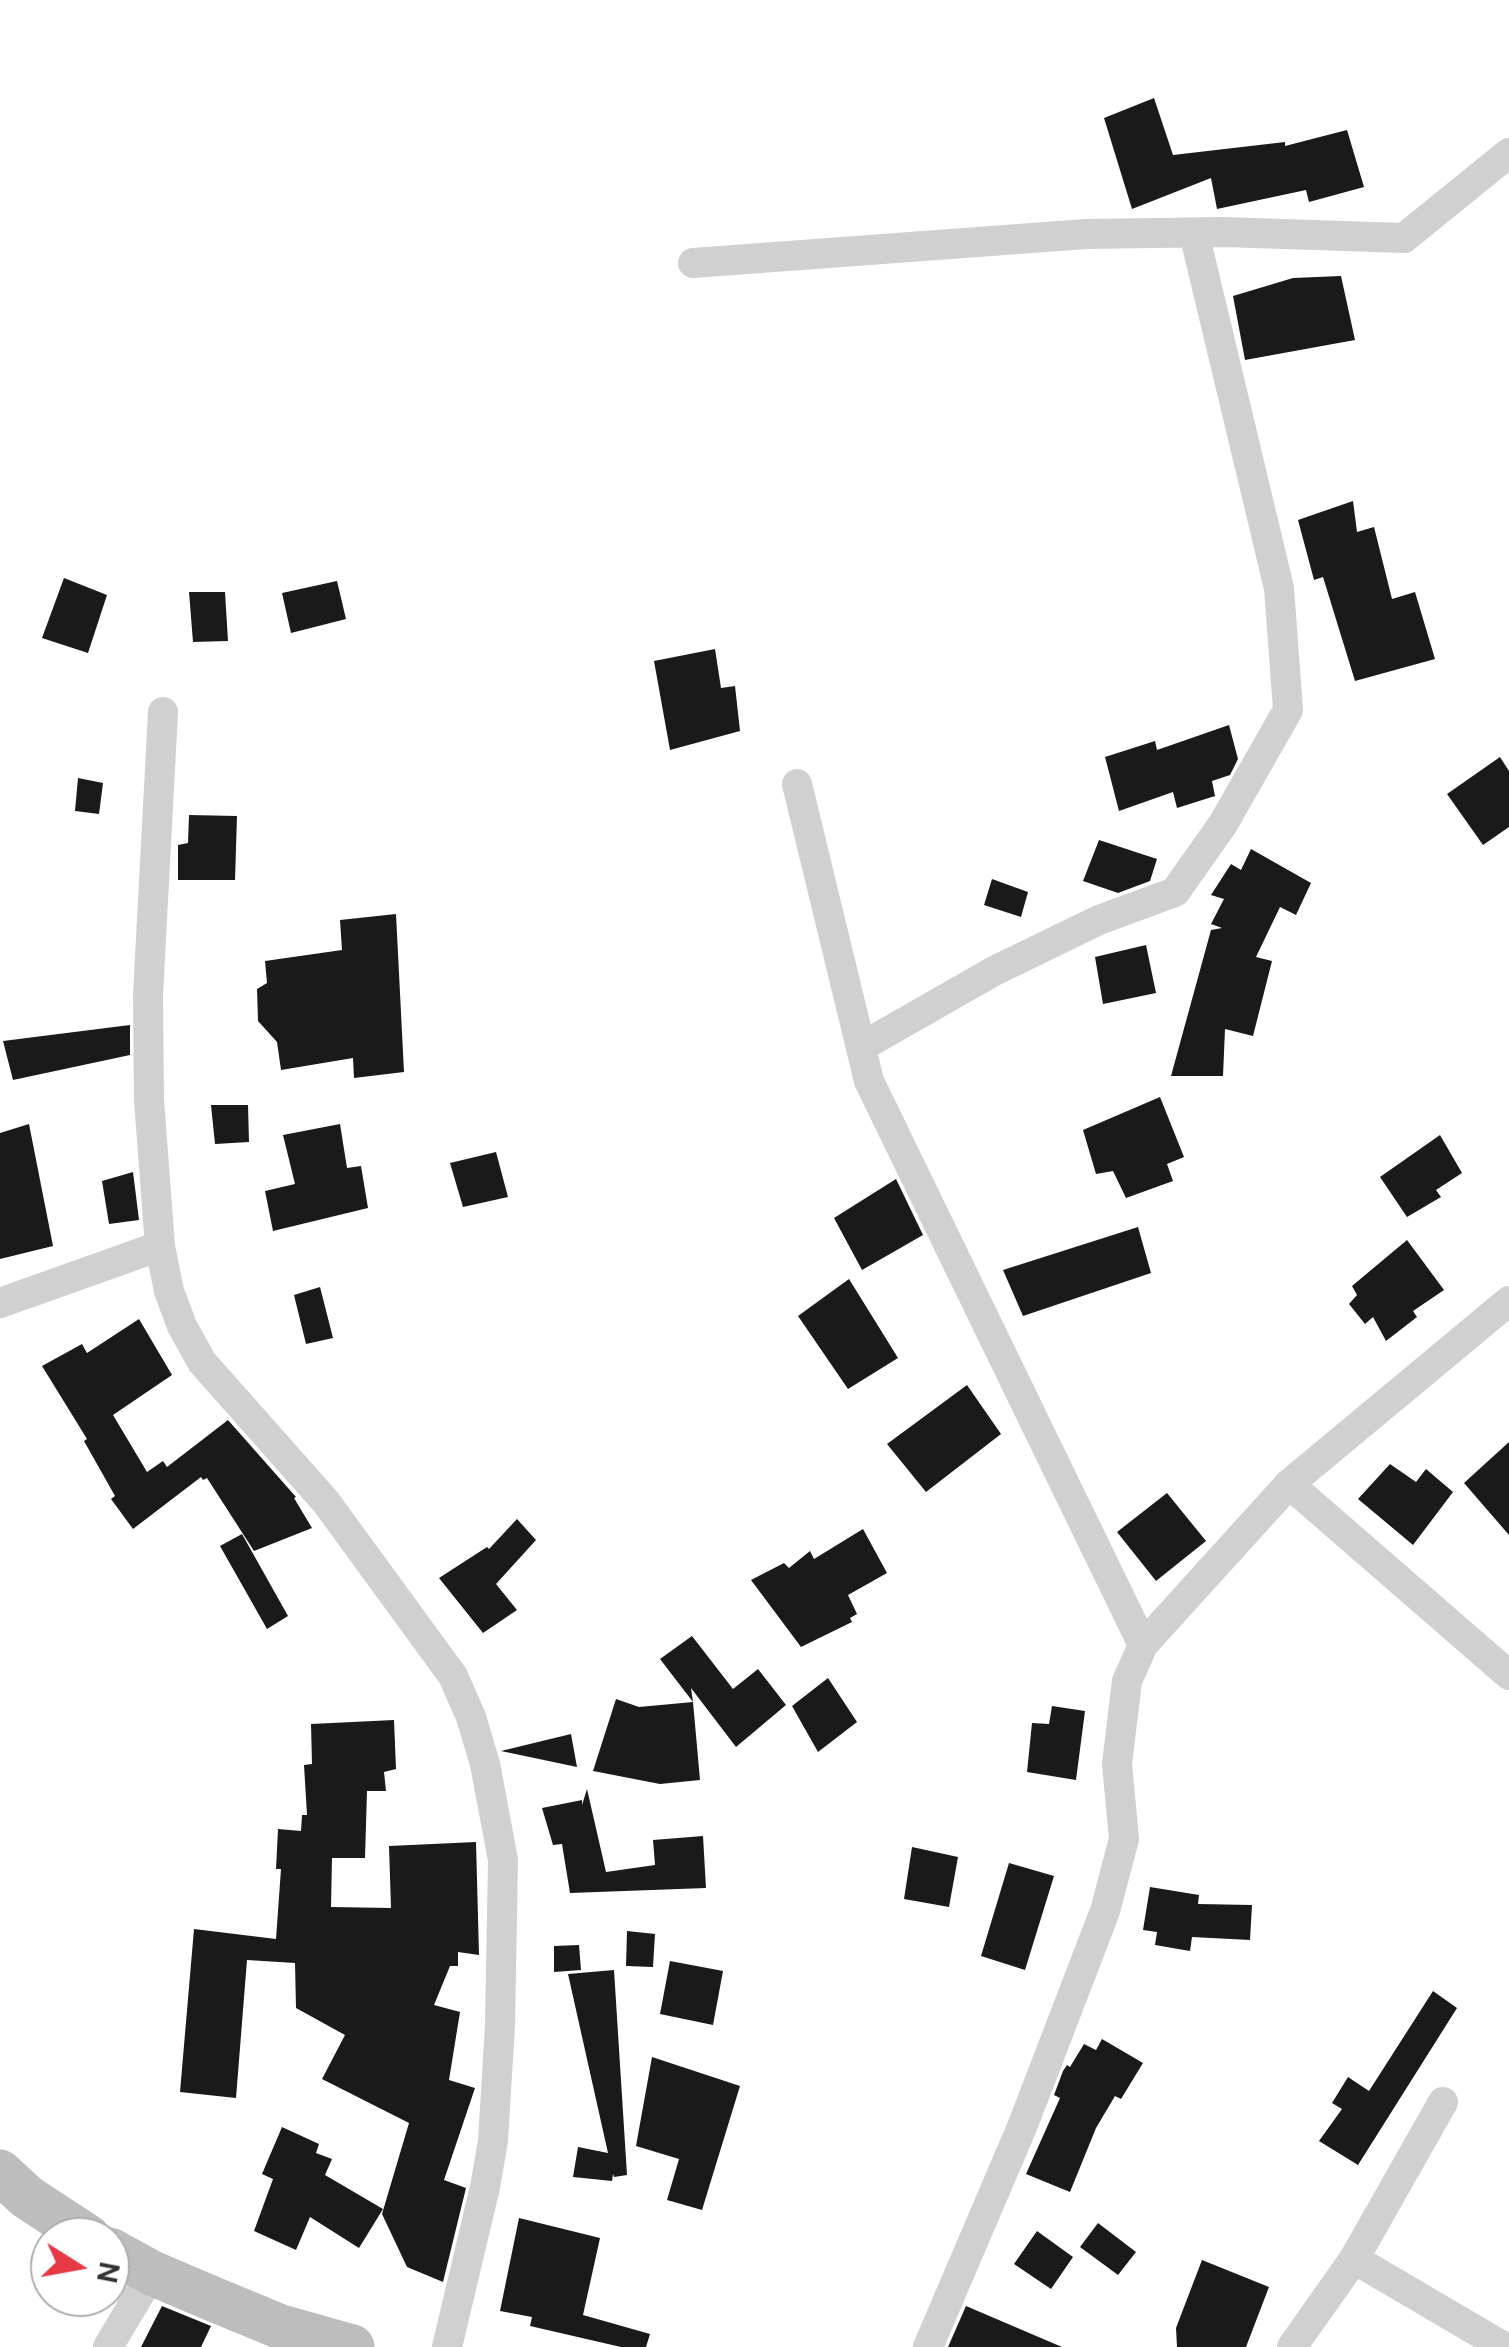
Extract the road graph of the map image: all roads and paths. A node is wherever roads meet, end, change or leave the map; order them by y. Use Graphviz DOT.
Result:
graph roads {
  1 [pos="1509,153"];
  2 [pos="1194,233"];
  3 [pos="693,263"];
  4 [pos="162,712"];
  5 [pos="797,784"];
  6 [pos="861,1047"];
  7 [pos="160,1246"];
  8 [pos="1509,1301"];
  9 [pos="0,1304"];
  10 [pos="1288,1484"];
  11 [pos="1143,1644"];
  12 [pos="1509,1675"];
  13 [pos="1443,2102"];
  14 [pos="0,2172"];
  15 [pos="58,2217"];
  16 [pos="1354,2259"];
  17 [pos="130,2261"];
  18 [pos="152,2273"];
  19 [pos="108,2347"];
  20 [pos="352,2347"];
  21 [pos="447,2347"];
  22 [pos="928,2347"];
  23 [pos="1292,2347"];
  24 [pos="1504,2347"];
  1 -- 2 [label="street"];
  2 -- 3 [label="street"];
  2 -- 6 [label="street"];
  4 -- 7 [label="street"];
  5 -- 6 [label="street"];
  6 -- 11 [label="street"];
  7 -- 9 [label="street"];
  7 -- 21 [label="street"];
  8 -- 10 [label="street"];
  10 -- 11 [label="street"];
  10 -- 12 [label="street"];
  11 -- 22 [label="street"];
  13 -- 16 [label="street"];
  14 -- 15 [label="street"];
  16 -- 23 [label="street"];
  16 -- 24 [label="street"];
  17 -- 18 [label="street"];
  18 -- 19 [label="street"];
  18 -- 20 [label="street"];
}
